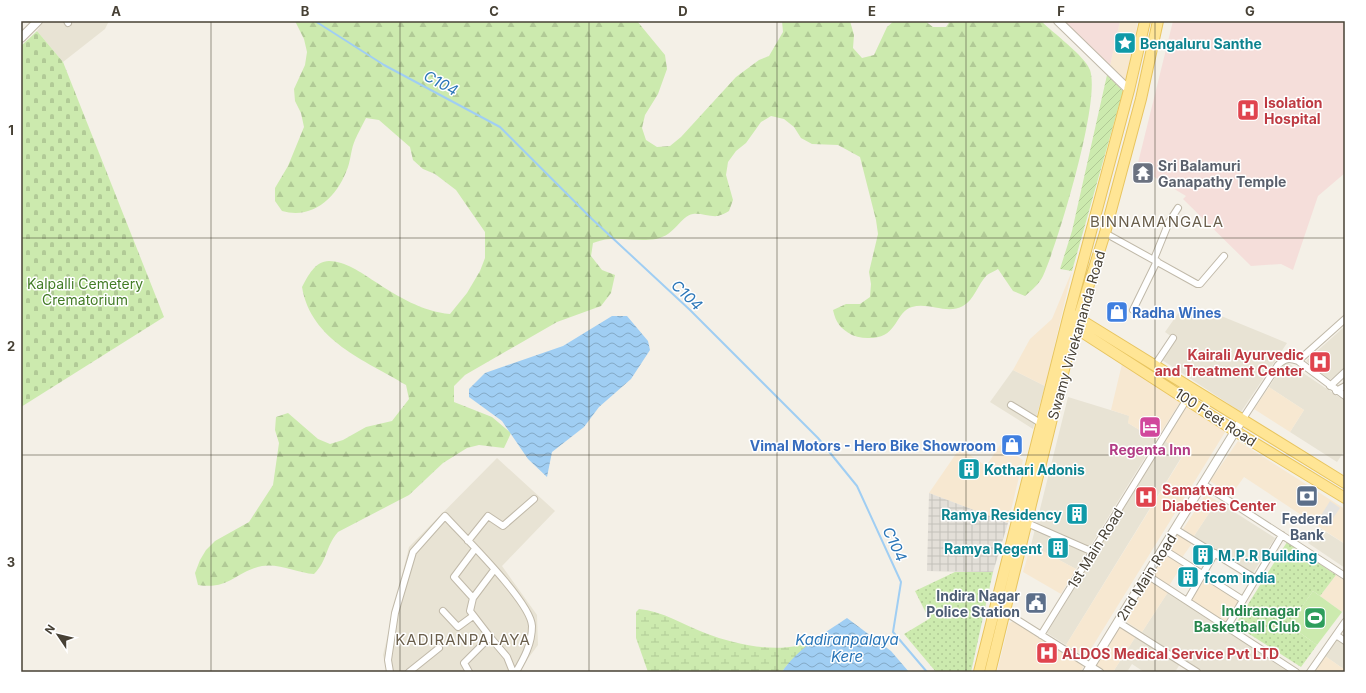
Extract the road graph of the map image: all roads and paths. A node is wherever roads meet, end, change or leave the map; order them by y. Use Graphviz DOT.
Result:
graph roads {
  1 [pos="38,21"];
  2 [pos="1058,21"];
  3 [pos="1145,21"];
  4 [pos="1158,21"];
  5 [pos="21,38"];
  6 [pos="1129,90"];
  7 [pos="1178,208"];
  8 [pos="1105,233"];
  9 [pos="1224,256"];
  10 [pos="1156,260"];
  11 [pos="1133,310"];
  12 [pos="1079,317"];
  13 [pos="1345,319"];
  14 [pos="1070,321"];
  15 [pos="1173,338"];
  16 [pos="1298,361"];
  17 [pos="1155,365"];
  18 [pos="1345,372"];
  19 [pos="1330,386"];
  20 [pos="1345,386"];
  21 [pos="1336,391"];
  22 [pos="1345,396"];
  23 [pos="1187,399"];
  24 [pos="1011,405"];
  25 [pos="1242,420"];
  26 [pos="1042,424"];
  27 [pos="1236,431"];
  28 [pos="1345,483"];
  29 [pos="1203,484"];
  30 [pos="1345,498"];
  31 [pos="534,499"];
  32 [pos="1027,523"];
  33 [pos="1175,529"];
  34 [pos="1282,535"];
  35 [pos="468,542"];
  36 [pos="475,549"];
  37 [pos="1162,549"];
  38 [pos="1093,552"];
  39 [pos="1215,554"];
  40 [pos="494,570"];
  41 [pos="1147,575"];
  42 [pos="1202,575"];
  43 [pos="1345,576"];
  44 [pos="1256,579"];
  45 [pos="474,598"];
  46 [pos="1243,600"];
  47 [pos="1187,601"];
  48 [pos="443,611"];
  49 [pos="1005,612"];
  50 [pos="473,616"];
  51 [pos="1118,622"];
  52 [pos="1345,622"];
  53 [pos="1227,627"];
  54 [pos="1041,635"];
  55 [pos="1336,635"];
  56 [pos="490,637"];
  57 [pos="1345,641"];
  58 [pos="439,648"];
  59 [pos="1089,669"];
  60 [pos="390,672"];
  61 [pos="409,672"];
  62 [pos="469,672"];
  63 [pos="514,672"];
  64 [pos="980,672"];
  65 [pos="990,672"];
  66 [pos="1100,672"];
  67 [pos="1197,672"];
  68 [pos="1296,672"];
  69 [pos="1310,672"];
  1 -- 5 [label="street"];
  2 -- 6 [label="street"];
  3 -- 6 [label="main road, Swamy Vivekananda Road"];
  4 -- 8 [label="main road, Swamy Vivekananda Road"];
  6 -- 14 [label="main road, Swamy Vivekananda Road"];
  7 -- 10 [label="street"];
  8 -- 10 [label="street"];
  8 -- 12 [label="main road, Swamy Vivekananda Road"];
  9 -- 10 [label="street"];
  10 -- 11 [label="street"];
  12 -- 14 [label="main road, Swamy Vivekananda Road"];
  12 -- 17 [label="main road, 100 Feet Road"];
  13 -- 16 [label="street"];
  14 -- 23 [label="main road, 100 Feet Road"];
  14 -- 26 [label="main road, Swamy Vivekananda Road"];
  14 -- 32 [label="main road, Swamy Vivekananda Road"];
  15 -- 17 [label="street"];
  16 -- 19 [label="street"];
  16 -- 25 [label="street"];
  17 -- 25 [label="main road, 100 Feet Road"];
  18 -- 19 [label="street"];
  19 -- 21 [label="street"];
  20 -- 21 [label="street"];
  21 -- 22 [label="street"];
  23 -- 27 [label="main road, 100 Feet Road"];
  23 -- 38 [label="street, 1st Main Road"];
  24 -- 26 [label="street"];
  25 -- 27 [label="street, 2nd Main Road"];
  25 -- 28 [label="main road, 100 Feet Road"];
  26 -- 64 [label="main road, Swamy Vivekananda Road"];
  27 -- 29 [label="street, 2nd Main Road"];
  27 -- 30 [label="main road, 100 Feet Road"];
  29 -- 33 [label="street, 2nd Main Road"];
  29 -- 34 [label="street"];
  31 -- 35 [label="street"];
  32 -- 38 [label="street"];
  32 -- 49 [label="main road, Swamy Vivekananda Road"];
  33 -- 37 [label="street, 2nd Main Road"];
  33 -- 39 [label="street"];
  34 -- 43 [label="street"];
  34 -- 44 [label="street"];
  35 -- 36 [label="street"];
  35 -- 60 [label="street"];
  36 -- 40 [label="street"];
  36 -- 45 [label="street"];
  37 -- 41 [label="street, 2nd Main Road"];
  37 -- 42 [label="street"];
  38 -- 54 [label="street, 1st Main Road"];
  39 -- 42 [label="street"];
  39 -- 44 [label="street"];
  40 -- 45 [label="street"];
  40 -- 63 [label="street"];
  41 -- 47 [label="street"];
  41 -- 51 [label="street, 2nd Main Road"];
  42 -- 46 [label="street"];
  42 -- 47 [label="street"];
  44 -- 46 [label="street"];
  45 -- 50 [label="street"];
  46 -- 53 [label="street"];
  47 -- 53 [label="street"];
  48 -- 50 [label="street"];
  49 -- 54 [label="street"];
  49 -- 65 [label="main road, Swamy Vivekananda Road"];
  50 -- 56 [label="street"];
  51 -- 59 [label="street, 2nd Main Road"];
  51 -- 67 [label="street"];
  52 -- 55 [label="street"];
  53 -- 68 [label="street"];
  54 -- 59 [label="street"];
  55 -- 57 [label="street"];
  55 -- 69 [label="street"];
  56 -- 62 [label="street"];
  56 -- 63 [label="street"];
  58 -- 61 [label="street"];
  59 -- 66 [label="street"];
}
